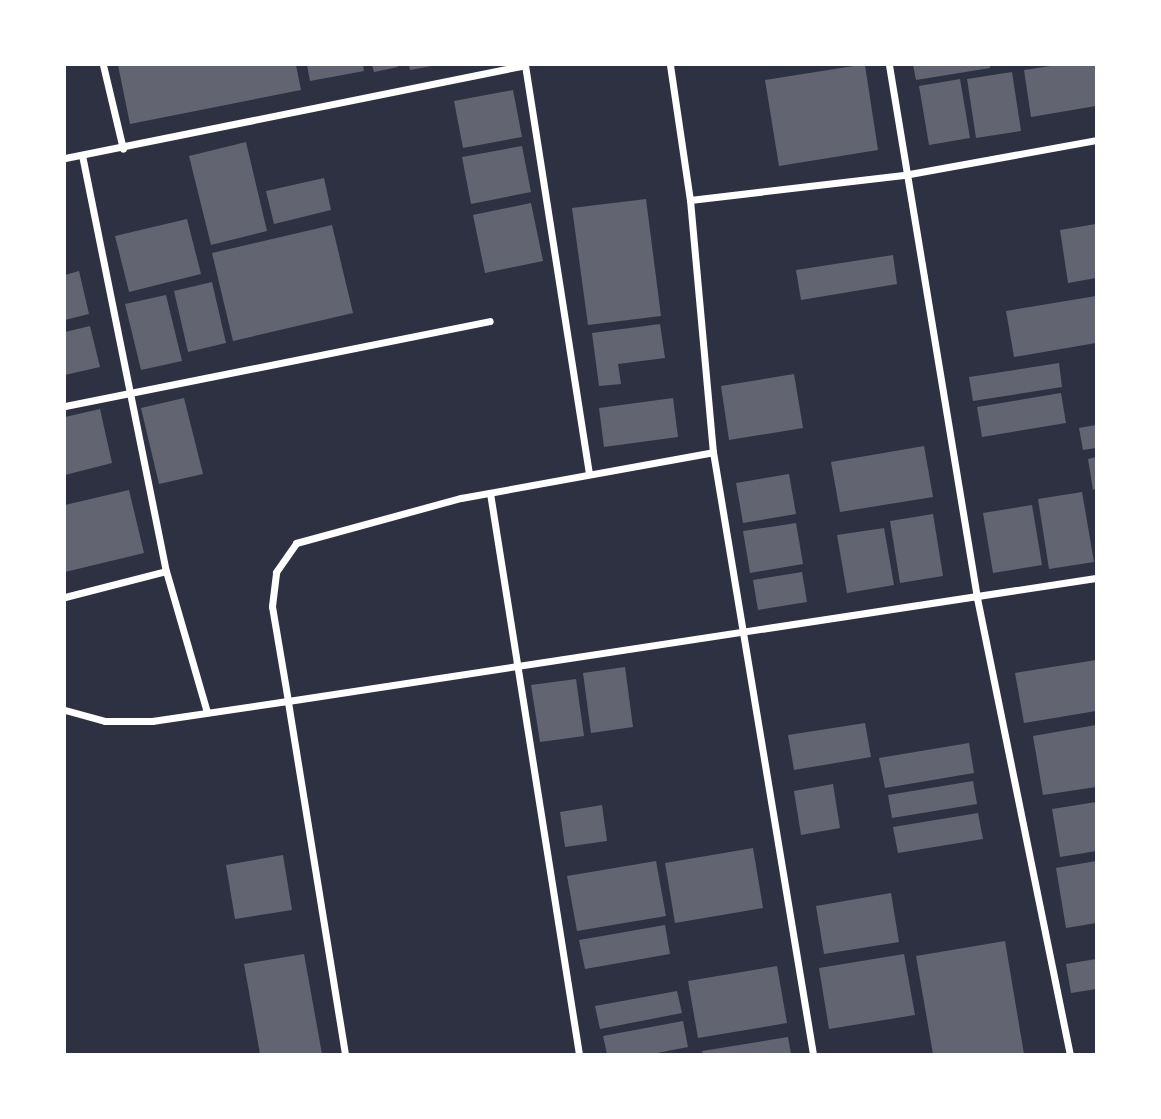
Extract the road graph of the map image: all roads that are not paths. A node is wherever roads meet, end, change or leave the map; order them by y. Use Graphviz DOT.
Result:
graph roads {
  1 [pos="103,65"];
  2 [pos="525,65"];
  3 [pos="670,65"];
  4 [pos="889,65"];
  5 [pos="1096,140"];
  6 [pos="123,149"];
  7 [pos="82,155"];
  8 [pos="65,158"];
  9 [pos="904,174"];
  10 [pos="690,200"];
  11 [pos="490,321"];
  12 [pos="128,394"];
  13 [pos="65,406"];
  14 [pos="713,452"];
  15 [pos="589,473"];
  16 [pos="490,493"];
  17 [pos="166,571"];
  18 [pos="1096,578"];
  19 [pos="65,597"];
  20 [pos="977,598"];
  21 [pos="746,633"];
  22 [pos="517,665"];
  23 [pos="288,701"];
  24 [pos="65,710"];
  25 [pos="207,712"];
  26 [pos="345,1054"];
  27 [pos="579,1054"];
  28 [pos="813,1054"];
  29 [pos="1070,1054"];
  1 -- 6 [label="street"];
  2 -- 6 [label="street"];
  2 -- 15 [label="street"];
  3 -- 10 [label="street"];
  4 -- 9 [label="street"];
  5 -- 9 [label="street"];
  6 -- 7 [label="street"];
  7 -- 8 [label="street"];
  7 -- 12 [label="street"];
  9 -- 10 [label="street"];
  9 -- 20 [label="street"];
  10 -- 14 [label="street"];
  11 -- 12 [label="street"];
  12 -- 13 [label="street"];
  12 -- 17 [label="street"];
  14 -- 15 [label="street"];
  14 -- 21 [label="street"];
  15 -- 16 [label="street"];
  16 -- 22 [label="street"];
  16 -- 23 [label="street"];
  17 -- 19 [label="street"];
  17 -- 25 [label="street"];
  18 -- 20 [label="street"];
  20 -- 21 [label="street"];
  20 -- 29 [label="street"];
  21 -- 22 [label="street"];
  21 -- 28 [label="street"];
  22 -- 23 [label="street"];
  22 -- 27 [label="street"];
  23 -- 25 [label="street"];
  23 -- 26 [label="street"];
  24 -- 25 [label="street"];
}
